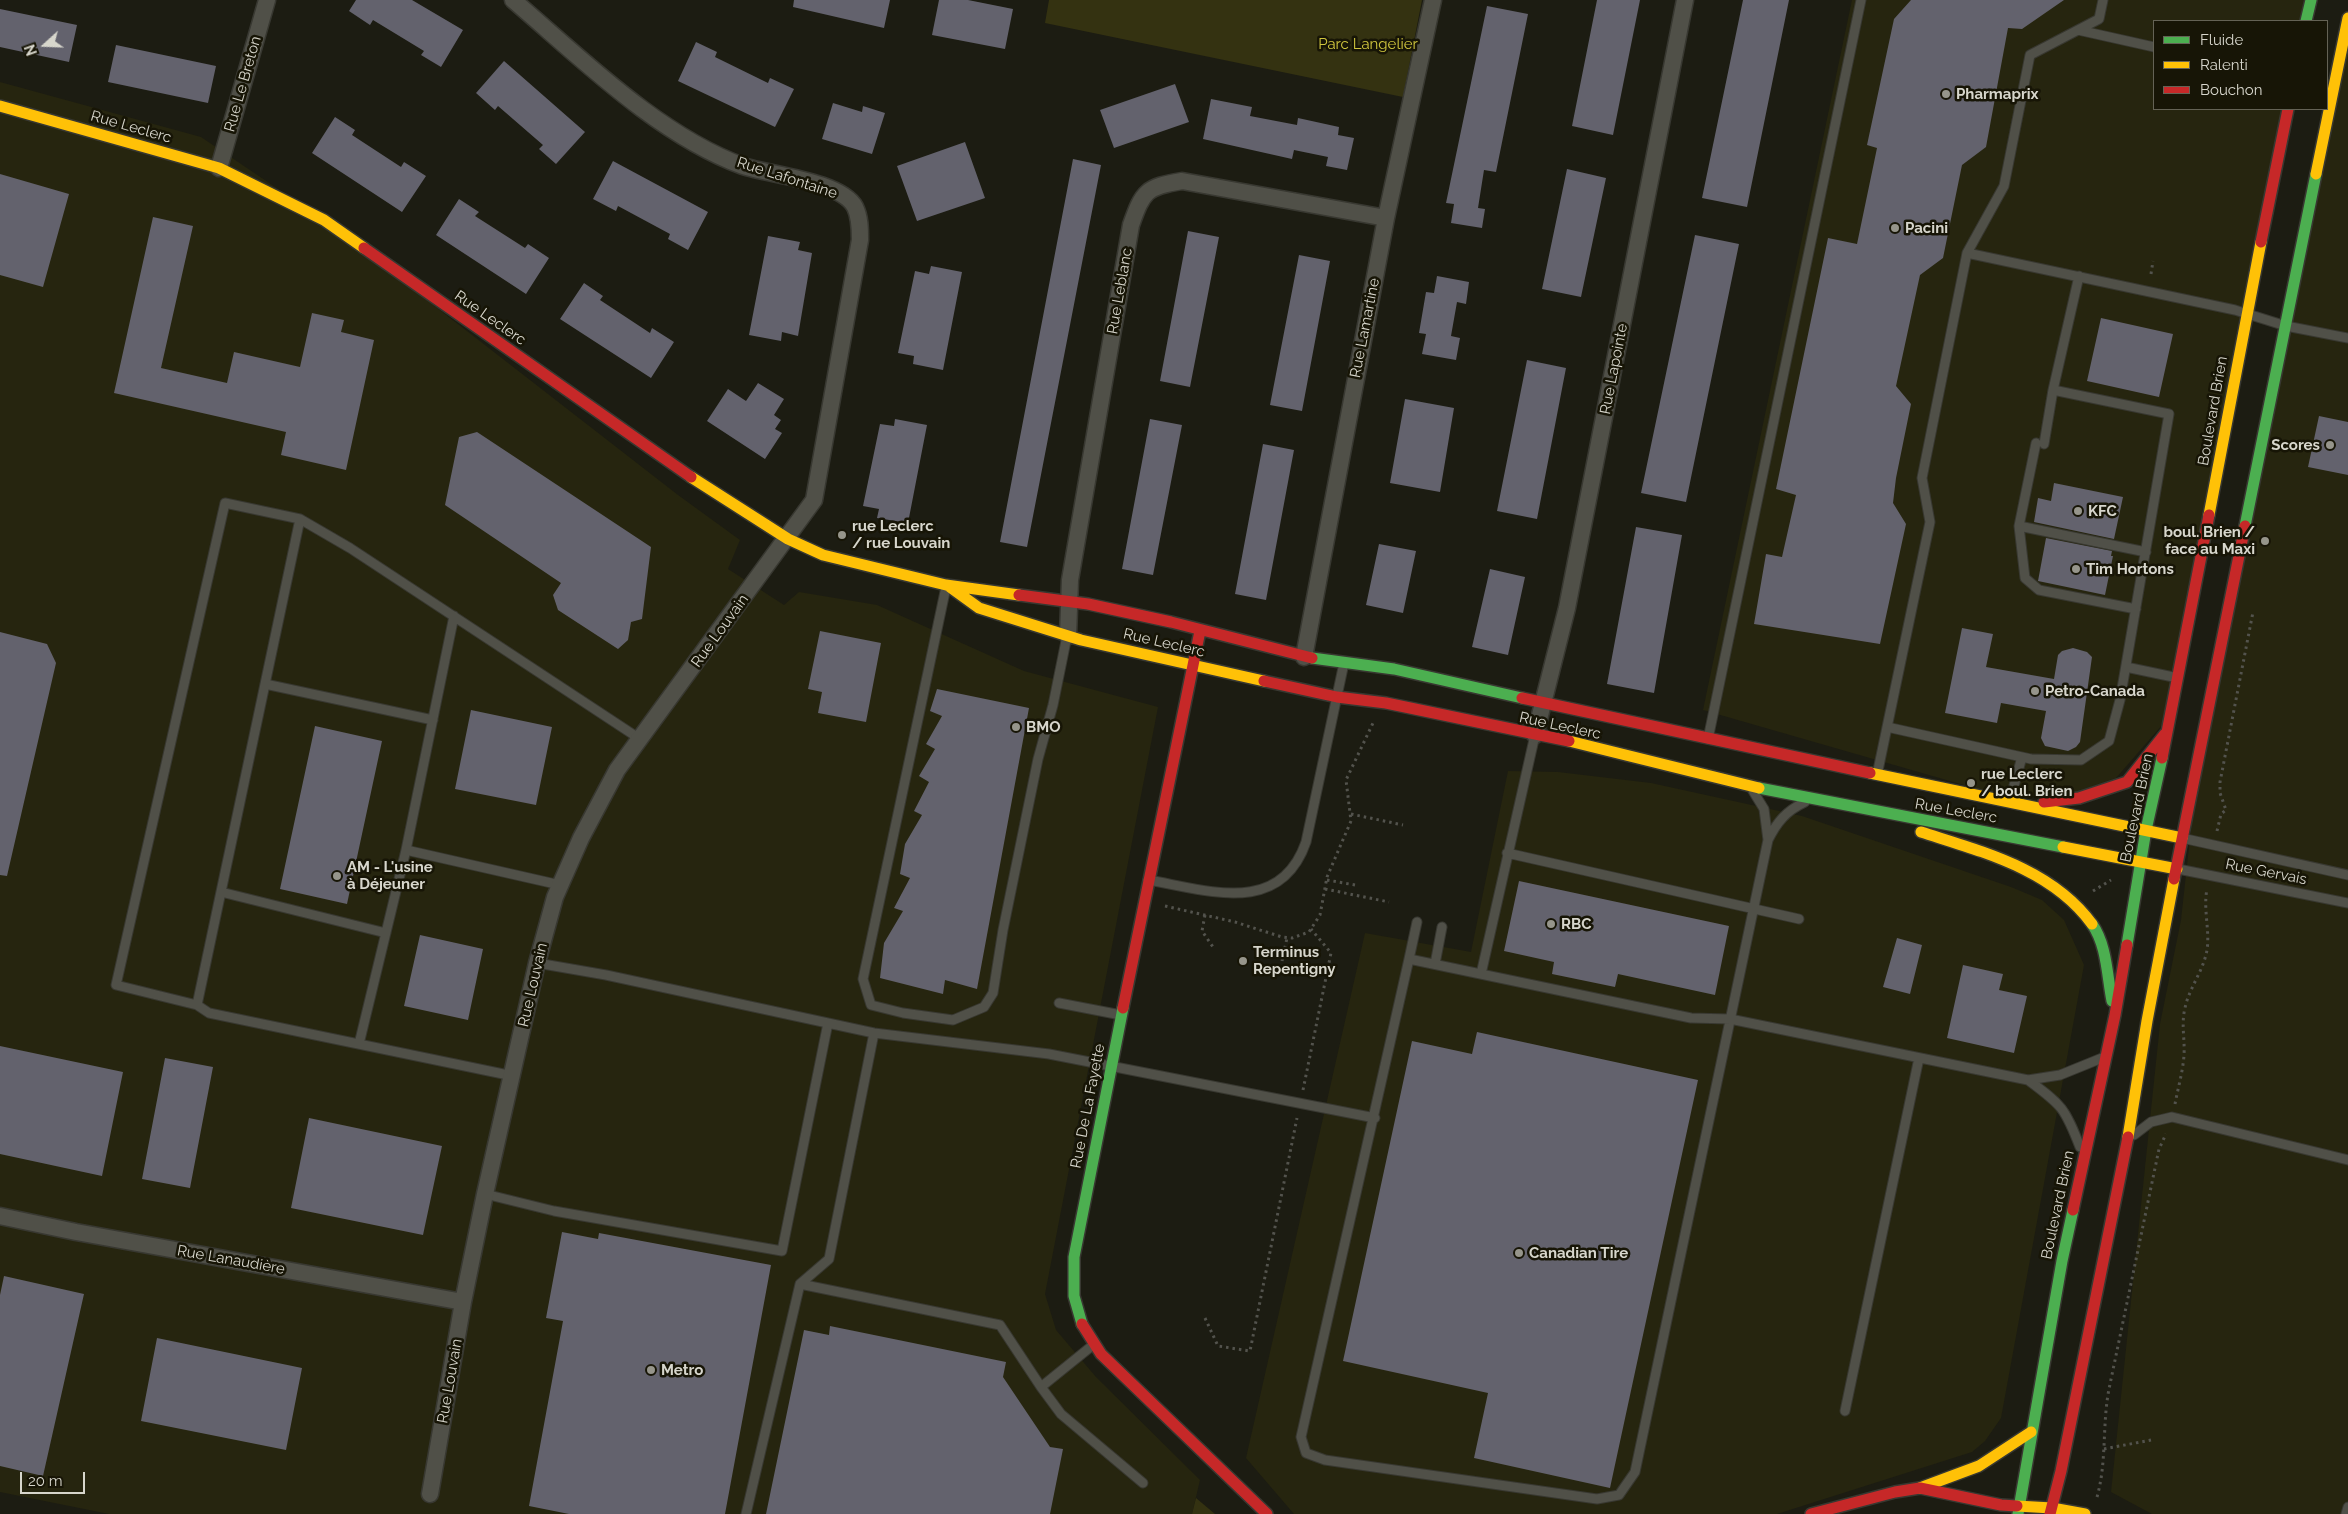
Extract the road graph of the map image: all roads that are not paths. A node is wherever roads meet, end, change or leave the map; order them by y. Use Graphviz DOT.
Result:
graph roads {
  1 [pos="267,0"];
  2 [pos="513,0"];
  3 [pos="1433,0"];
  4 [pos="1685,0"];
  5 [pos="1861,0"];
  6 [pos="2103,0"];
  7 [pos="2311,0"];
  8 [pos="2348,18"];
  9 [pos="2306,20"];
  10 [pos="2078,30"];
  11 [pos="2153,47"];
  12 [pos="0,106"];
  13 [pos="2288,110"];
  14 [pos="219,168"];
  15 [pos="1386,218"];
  16 [pos="1967,253"];
  17 [pos="2079,276"];
  18 [pos="2246,312"];
  19 [pos="2286,326"];
  20 [pos="2348,338"];
  21 [pos="2053,390"];
  22 [pos="300,519"];
  23 [pos="2019,526"];
  24 [pos="788,539"];
  25 [pos="2146,552"];
  26 [pos="946,585"];
  27 [pos="1069,601"];
  28 [pos="2136,609"];
  29 [pos="454,616"];
  30 [pos="1200,631"];
  31 [pos="1068,636"];
  32 [pos="1304,657"];
  33 [pos="1344,662"];
  34 [pos="1193,665"];
  35 [pos="2126,667"];
  36 [pos="2179,678"];
  37 [pos="266,684"];
  38 [pos="1337,696"];
  39 [pos="1544,702"];
  40 [pos="433,720"];
  41 [pos="1887,727"];
  42 [pos="2169,729"];
  43 [pos="1535,735"];
  44 [pos="640,739"];
  45 [pos="1708,739"];
  46 [pos="2022,757"];
  47 [pos="1877,775"];
  48 [pos="1751,786"];
  49 [pos="1814,798"];
  50 [pos="2009,802"];
  51 [pos="1874,811"];
  52 [pos="2146,830"];
  53 [pos="2182,838"];
  54 [pos="1768,840"];
  55 [pos="406,850"];
  56 [pos="1507,853"];
  57 [pos="2141,860"];
  58 [pos="2178,869"];
  59 [pos="2348,875"];
  60 [pos="1148,880"];
  61 [pos="560,885"];
  62 [pos="221,892"];
  63 [pos="2348,903"];
  64 [pos="1753,909"];
  65 [pos="1799,919"];
  66 [pos="1417,922"];
  67 [pos="1442,927"];
  68 [pos="386,933"];
  69 [pos="1409,959"];
  70 [pos="537,963"];
  71 [pos="1435,964"];
  72 [pos="1481,974"];
  73 [pos="1059,1003"];
  74 [pos="197,1004"];
  75 [pos="1121,1015"];
  76 [pos="2115,1015"];
  77 [pos="1730,1019"];
  78 [pos="828,1023"];
  79 [pos="874,1033"];
  80 [pos="359,1044"];
  81 [pos="2104,1057"];
  82 [pos="1919,1058"];
  83 [pos="1112,1065"];
  84 [pos="513,1076"];
  85 [pos="2028,1080"];
  86 [pos="1375,1118"];
  87 [pos="2084,1155"];
  88 [pos="2125,1157"];
  89 [pos="2347,1160"];
  90 [pos="485,1194"];
  91 [pos="0,1216"];
  92 [pos="800,1284"];
  93 [pos="463,1302"];
  94 [pos="1094,1345"];
  95 [pos="1041,1387"];
  96 [pos="1845,1411"];
  97 [pos="2031,1432"];
  98 [pos="1143,1483"];
  99 [pos="1920,1488"];
  100 [pos="430,1494"];
  101 [pos="2348,1506"];
  102 [pos="2018,1510"];
  103 [pos="2051,1511"];
  104 [pos="746,1514"];
  105 [pos="1267,1514"];
  106 [pos="1811,1514"];
  107 [pos="2085,1514"];
  108 [pos="2346,1514"];
  1 -- 14 [label="street, Rue Le Breton"];
  2 -- 24 [label="street, Rue Lafontaine"];
  3 -- 15 [label="street, Rue Lamartine"];
  4 -- 39 [label="street, Rue Lapointe"];
  5 -- 45 [label="lane"];
  6 -- 10 [label="lane"];
  7 -- 9 [label="street"];
  8 -- 19 [label="street"];
  10 -- 11 [label="lane"];
  10 -- 16 [label="lane"];
  12 -- 14 [label="street, Rue Leclerc"];
  13 -- 18 [label="street, Boulevard Brien"];
  14 -- 24 [label="street, Rue Leclerc"];
  15 -- 27 [label="street, Rue Leblanc"];
  15 -- 32 [label="street, Rue Lamartine"];
  16 -- 17 [label="lane"];
  16 -- 41 [label="lane"];
  17 -- 18 [label="lane"];
  17 -- 21 [label="lane"];
  18 -- 19 [label="lane"];
  18 -- 36 [label="street, Boulevard Brien"];
  19 -- 20 [label="lane"];
  19 -- 53 [label="street"];
  21 -- 23 [label="lane"];
  21 -- 25 [label="lane"];
  22 -- 29 [label="lane"];
  22 -- 37 [label="lane"];
  22 -- 74 [label="lane"];
  23 -- 25 [label="lane"];
  23 -- 28 [label="lane"];
  24 -- 26 [label="street, Rue Leclerc"];
  24 -- 44 [label="street, Rue Louvain"];
  25 -- 28 [label="lane"];
  26 -- 27 [label="street, Rue Leclerc"];
  26 -- 31 [label="street, Rue Leclerc"];
  26 -- 31 [label="lane"];
  27 -- 30 [label="street, Rue Leclerc"];
  27 -- 31 [label="street, Rue Leblanc"];
  28 -- 35 [label="lane"];
  29 -- 40 [label="lane"];
  29 -- 44 [label="lane"];
  30 -- 32 [label="street, Rue Leclerc"];
  30 -- 34 [label="street, Rue De La Fayette"];
  31 -- 34 [label="street, Rue Leclerc"];
  32 -- 33 [label="street, Rue Leclerc"];
  33 -- 38 [label="lane"];
  33 -- 39 [label="street, Rue Leclerc"];
  34 -- 38 [label="street, Rue Leclerc"];
  34 -- 60 [label="street, Rue De La Fayette"];
  35 -- 36 [label="lane"];
  35 -- 46 [label="lane"];
  36 -- 42 [label="street, Boulevard Brien"];
  37 -- 40 [label="lane"];
  37 -- 62 [label="lane"];
  38 -- 43 [label="street, Rue Leclerc"];
  38 -- 60 [label="lane"];
  39 -- 43 [label="street, Rue Lapointe"];
  39 -- 45 [label="street, Rue Leclerc"];
  40 -- 55 [label="lane"];
  41 -- 46 [label="lane"];
  41 -- 47 [label="lane"];
  42 -- 50 [label="street"];
  42 -- 52 [label="street, Boulevard Brien"];
  43 -- 48 [label="street, Rue Leclerc"];
  43 -- 56 [label="lane"];
  44 -- 61 [label="street, Rue Louvain"];
  45 -- 47 [label="street, Rue Leclerc"];
  46 -- 50 [label="lane"];
  47 -- 50 [label="street, Rue Leclerc"];
  48 -- 49 [label="street, Rue Leclerc"];
  48 -- 54 [label="lane"];
  49 -- 51 [label="street, Rue Leclerc"];
  49 -- 54 [label="lane"];
  50 -- 52 [label="street, Rue Leclerc"];
  51 -- 57 [label="street, Rue Leclerc"];
  51 -- 76 [label="street"];
  52 -- 53 [label="street, Rue Leclerc"];
  52 -- 57 [label="street, Boulevard Brien"];
  53 -- 58 [label="street"];
  53 -- 59 [label="lane, Rue Gervais"];
  54 -- 64 [label="lane"];
  55 -- 61 [label="lane"];
  55 -- 68 [label="lane"];
  56 -- 64 [label="lane"];
  56 -- 72 [label="lane"];
  57 -- 58 [label="street, Rue Leclerc"];
  57 -- 76 [label="street, Boulevard Brien"];
  58 -- 63 [label="lane, Rue Gervais"];
  58 -- 88 [label="street"];
  60 -- 75 [label="street, Rue De La Fayette"];
  61 -- 70 [label="street, Rue Louvain"];
  62 -- 68 [label="lane"];
  62 -- 74 [label="lane"];
  64 -- 65 [label="lane"];
  64 -- 77 [label="lane"];
  66 -- 69 [label="lane"];
  67 -- 71 [label="lane"];
  68 -- 80 [label="lane"];
  69 -- 71 [label="lane"];
  69 -- 86 [label="lane"];
  70 -- 78 [label="lane"];
  70 -- 84 [label="street, Rue Louvain"];
  71 -- 72 [label="lane"];
  72 -- 77 [label="lane"];
  73 -- 75 [label="lane"];
  74 -- 80 [label="lane"];
  75 -- 83 [label="street, Rue De La Fayette"];
  76 -- 81 [label="street, Boulevard Brien"];
  77 -- 82 [label="lane"];
  77 -- 86 [label="lane"];
  78 -- 79 [label="lane"];
  78 -- 90 [label="lane"];
  79 -- 83 [label="lane"];
  79 -- 92 [label="lane"];
  80 -- 84 [label="lane"];
  81 -- 85 [label="lane"];
  81 -- 87 [label="street, Boulevard Brien"];
  82 -- 85 [label="lane"];
  82 -- 96 [label="lane"];
  83 -- 86 [label="lane"];
  83 -- 94 [label="street, Rue De La Fayette"];
  84 -- 90 [label="street, Rue Louvain"];
  85 -- 87 [label="lane"];
  87 -- 97 [label="street, Boulevard Brien"];
  88 -- 89 [label="lane"];
  88 -- 103 [label="street"];
  90 -- 93 [label="street, Rue Louvain"];
  91 -- 93 [label="street, Rue Lanaudière"];
  92 -- 95 [label="lane"];
  92 -- 104 [label="lane"];
  93 -- 100 [label="street, Rue Louvain"];
  94 -- 95 [label="lane"];
  94 -- 105 [label="street, Rue De La Fayette"];
  95 -- 98 [label="lane"];
  97 -- 99 [label="street"];
  97 -- 102 [label="street, Boulevard Brien"];
  99 -- 102 [label="street"];
  99 -- 106 [label="street"];
  101 -- 108 [label="lane"];
  102 -- 103 [label="street"];
  103 -- 107 [label="street"];
}
